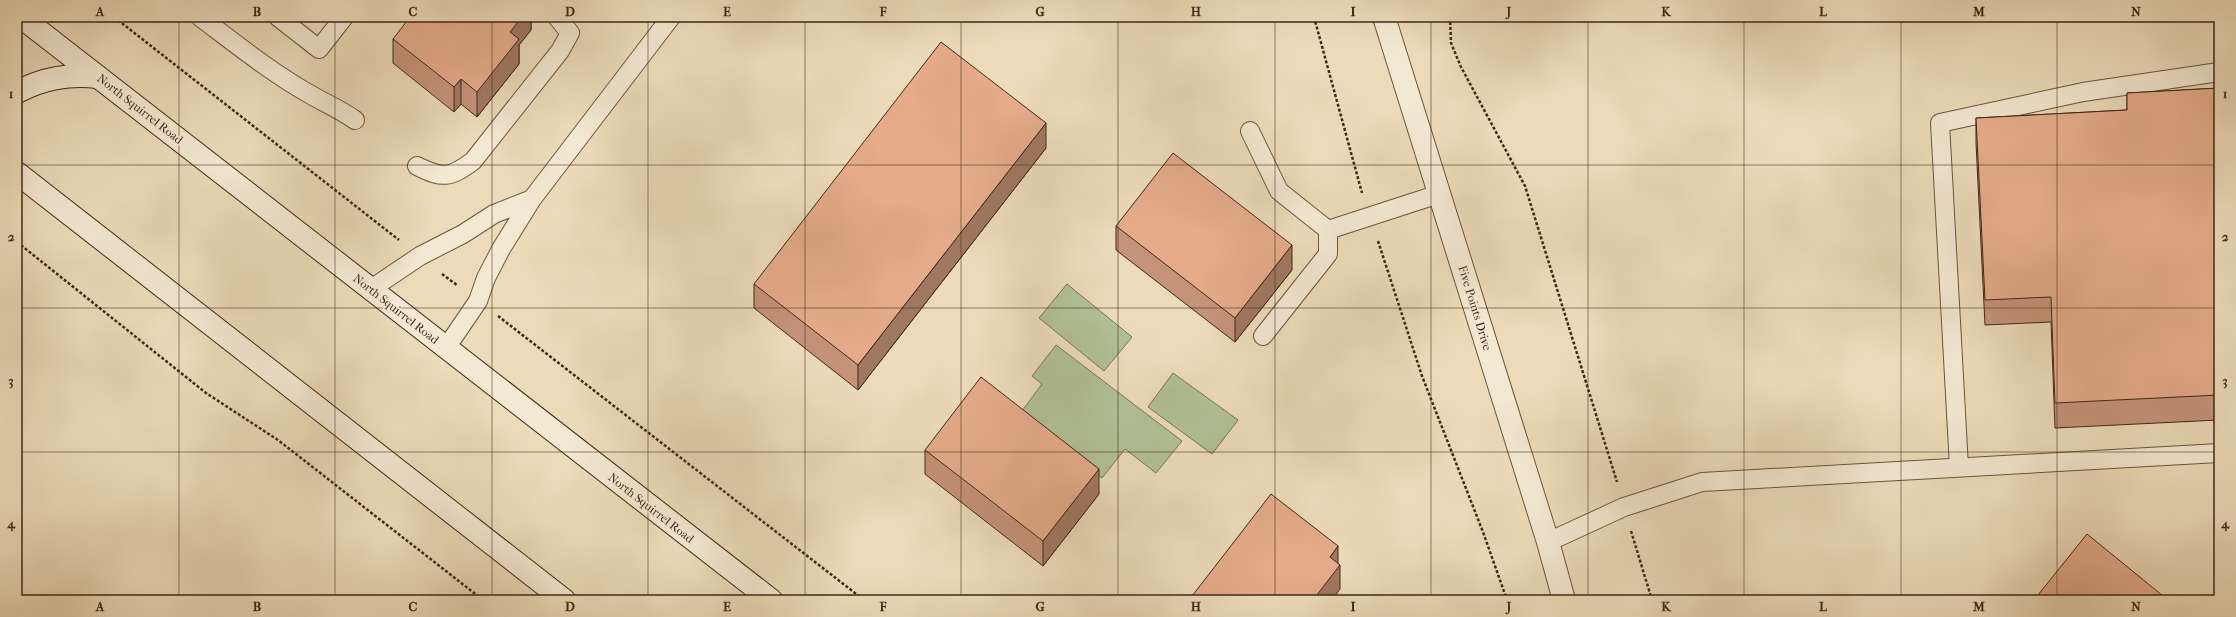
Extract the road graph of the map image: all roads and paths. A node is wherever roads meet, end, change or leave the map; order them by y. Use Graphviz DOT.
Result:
graph roads {
  1 [pos="21,17"];
  2 [pos="200,17"];
  3 [pos="278,17"];
  4 [pos="344,17"];
  5 [pos="557,17"];
  6 [pos="670,17"];
  7 [pos="1314,17"];
  8 [pos="1384,17"];
  9 [pos="1450,17"];
  10 [pos="2219,72"];
  11 [pos="98,77"];
  12 [pos="17,92"];
  13 [pos="355,120"];
  14 [pos="1250,131"];
  15 [pos="417,166"];
  16 [pos="17,173"];
  17 [pos="1439,194"];
  18 [pos="532,199"];
  19 [pos="1370,216"];
  20 [pos="1328,230"];
  21 [pos="17,242"];
  22 [pos="371,289"];
  23 [pos="1263,336"];
  24 [pos="446,348"];
  25 [pos="2219,454"];
  26 [pos="1959,467"];
  27 [pos="1624,507"];
  28 [pos="1548,542"];
  29 [pos="483,600"];
  30 [pos="564,600"];
  31 [pos="771,600"];
  32 [pos="1507,600"];
  33 [pos="1564,600"];
  34 [pos="1652,600"];
  1 -- 11 [label="main road, North Squirrel Road"];
  2 -- 13 [label="lane"];
  3 -- 4 [label="lane"];
  5 -- 15 [label="lane"];
  6 -- 18 [label="lane"];
  7 -- 19 [label="path"];
  8 -- 17 [label="main road, Five Points Drive"];
  9 -- 27 [label="path"];
  10 -- 26 [label="lane"];
  11 -- 12 [label="main road"];
  11 -- 22 [label="main road, North Squirrel Road"];
  14 -- 20 [label="lane"];
  16 -- 30 [label="main road"];
  17 -- 19 [label="lane"];
  17 -- 28 [label="main road, Five Points Drive"];
  18 -- 22 [label="lane"];
  18 -- 24 [label="lane"];
  19 -- 20 [label="lane"];
  19 -- 32 [label="path"];
  20 -- 23 [label="lane"];
  21 -- 29 [label="path"];
  22 -- 24 [label="main road, North Squirrel Road"];
  24 -- 31 [label="main road, North Squirrel Road"];
  25 -- 26 [label="lane"];
  26 -- 27 [label="lane"];
  27 -- 28 [label="lane"];
  27 -- 34 [label="path"];
  28 -- 33 [label="main road, Five Points Drive"];
}
